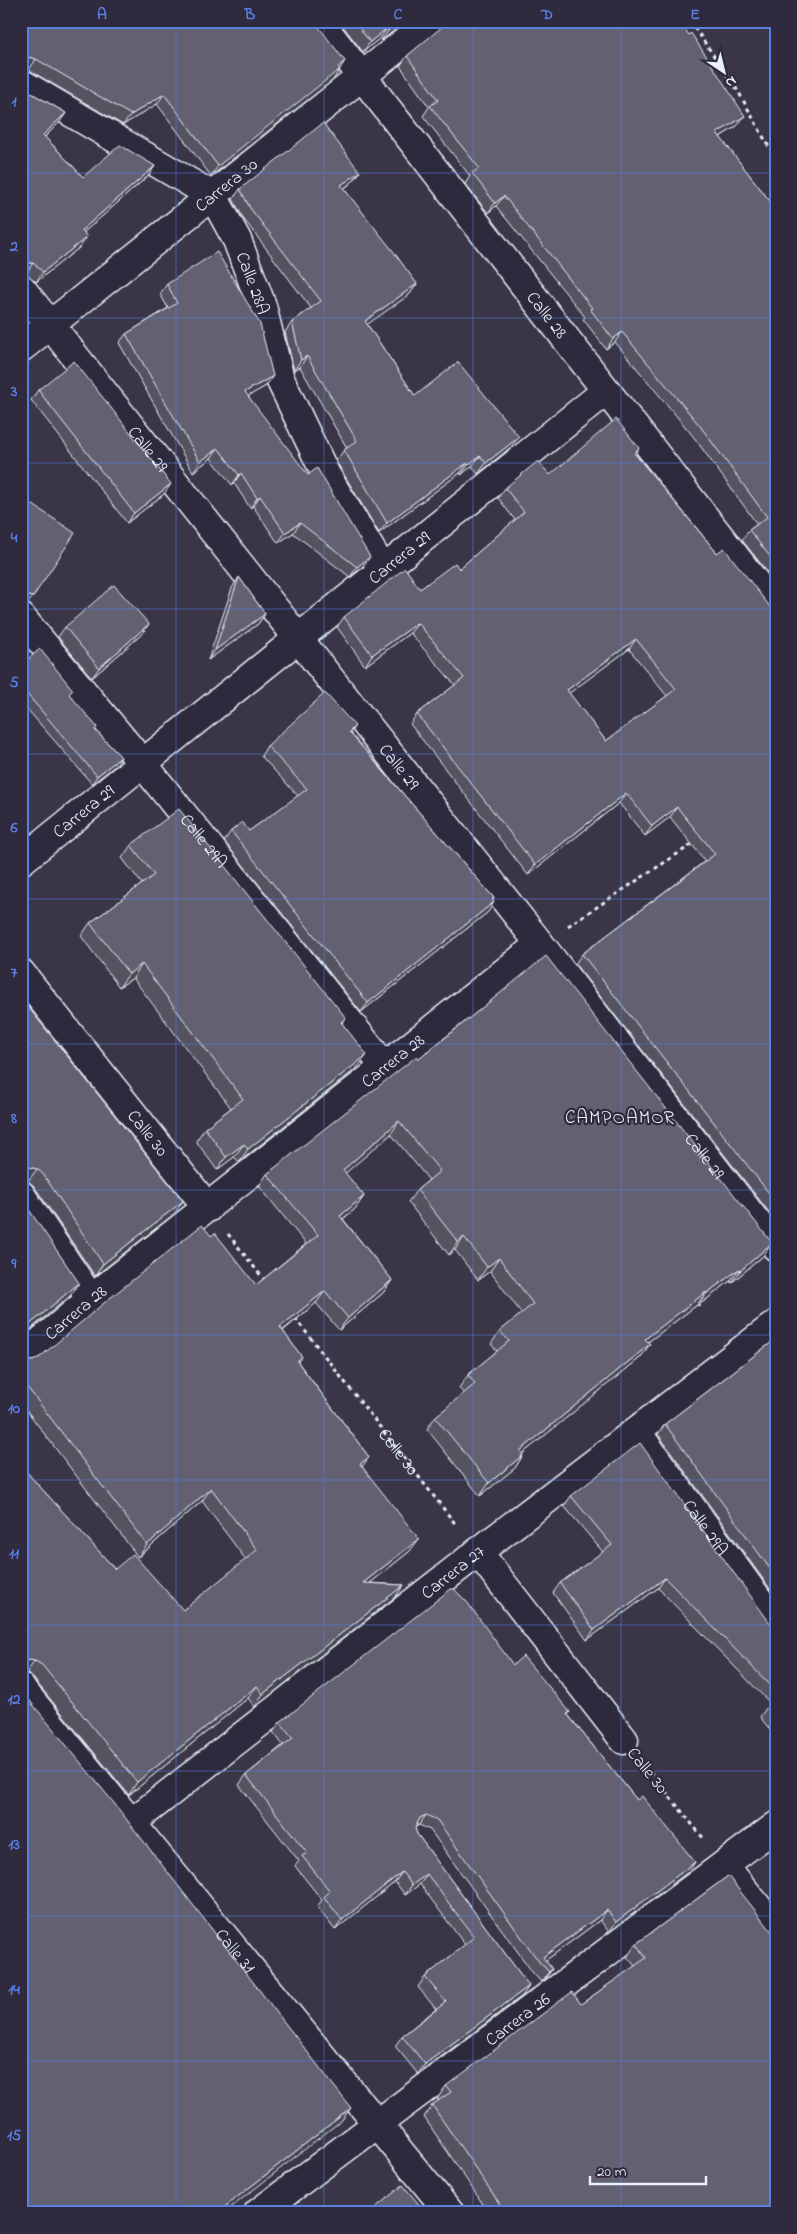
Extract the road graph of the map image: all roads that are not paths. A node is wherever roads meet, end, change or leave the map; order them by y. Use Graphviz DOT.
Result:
graph roads {
  1 [pos="318,21"];
  2 [pos="431,21"];
  3 [pos="362,77"];
  4 [pos="21,83"];
  5 [pos="213,196"];
  6 [pos="21,288"];
  7 [pos="50,325"];
  8 [pos="21,348"];
  9 [pos="606,391"];
  10 [pos="383,570"];
  11 [pos="776,609"];
  12 [pos="21,617"];
  13 [pos="298,638"];
  14 [pos="143,764"];
  15 [pos="21,861"];
  16 [pos="540,944"];
  17 [pos="21,973"];
  18 [pos="384,1067"];
  19 [pos="21,1195"];
  20 [pos="208,1208"];
  21 [pos="776,1247"];
  22 [pos="91,1299"];
  23 [pos="776,1324"];
  24 [pos="21,1358"];
  25 [pos="636,1432"];
  26 [pos="478,1552"];
  27 [pos="776,1624"];
  28 [pos="21,1688"];
  29 [pos="624,1740"];
  30 [pos="131,1823"];
  31 [pos="776,1826"];
  32 [pos="724,1865"];
  33 [pos="776,1930"];
  34 [pos="377,2124"];
  35 [pos="258,2213"];
  36 [pos="450,2213"];
  1 -- 3 [label="street, Calle 28"];
  2 -- 3 [label="street, Carrera 30"];
  3 -- 5 [label="street, Carrera 30"];
  3 -- 9 [label="street, Calle 28"];
  4 -- 5 [label="street"];
  5 -- 7 [label="street, Carrera 30"];
  5 -- 10 [label="street, Calle 28A"];
  6 -- 7 [label="street, Calle 29"];
  7 -- 8 [label="street, Carrera 30"];
  7 -- 13 [label="street, Calle 29"];
  9 -- 10 [label="street, Carrera 29"];
  9 -- 11 [label="street, Calle 28"];
  10 -- 13 [label="street, Carrera 29"];
  12 -- 14 [label="street, Calle 29A"];
  13 -- 14 [label="street, Carrera 29"];
  13 -- 16 [label="street, Calle 29"];
  14 -- 15 [label="street, Carrera 29"];
  14 -- 18 [label="street, Calle 29A"];
  16 -- 18 [label="street, Carrera 28"];
  16 -- 21 [label="street, Calle 29"];
  17 -- 20 [label="street, Calle 30"];
  18 -- 20 [label="street, Carrera 28"];
  19 -- 22 [label="street"];
  20 -- 22 [label="street, Carrera 28"];
  22 -- 24 [label="street, Carrera 28"];
  23 -- 25 [label="street, Carrera 27"];
  25 -- 26 [label="street, Carrera 27"];
  25 -- 27 [label="street, Calle 29A"];
  26 -- 29 [label="street, Calle 30"];
  26 -- 30 [label="street, Carrera 27"];
  28 -- 30 [label="street, Calle 31"];
  30 -- 34 [label="street, Calle 31"];
  31 -- 32 [label="street, Carrera 26"];
  32 -- 33 [label="street"];
  32 -- 34 [label="street, Carrera 26"];
  34 -- 35 [label="street, Carrera 26"];
  34 -- 36 [label="street, Calle 31"];
}
